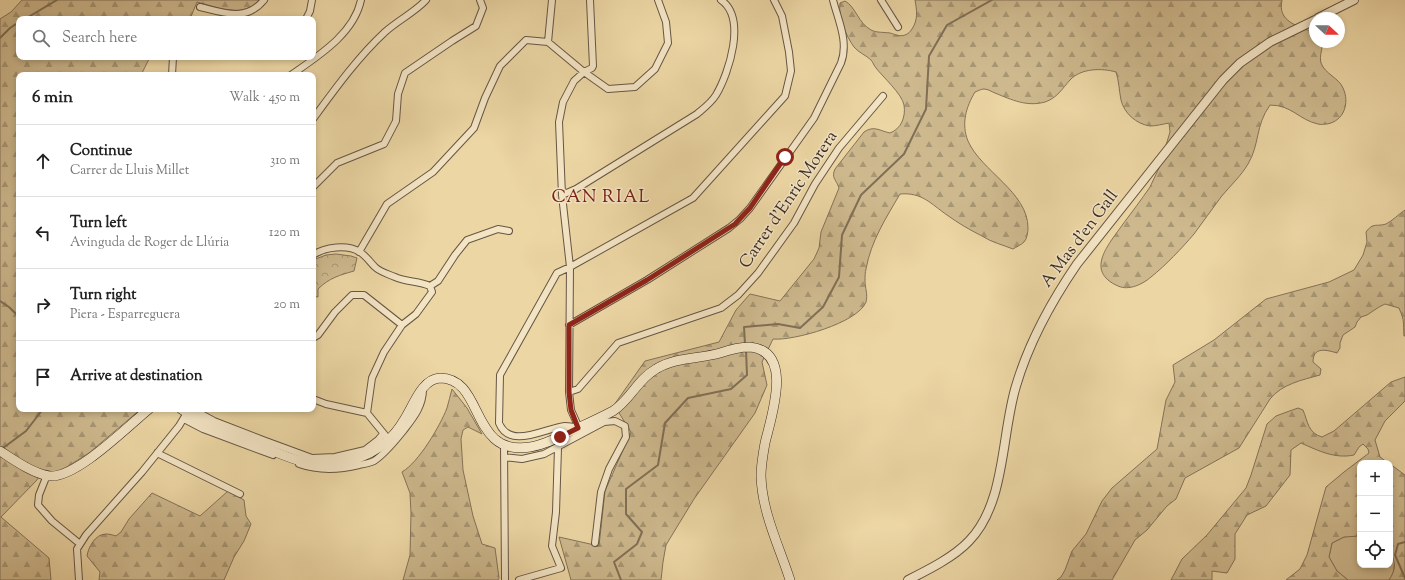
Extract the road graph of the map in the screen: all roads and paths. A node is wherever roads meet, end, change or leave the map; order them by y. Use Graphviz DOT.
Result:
graph roads {
  1 [pos="264,0"];
  2 [pos="312,0"];
  3 [pos="361,0"];
  4 [pos="426,0"];
  5 [pos="480,0"];
  6 [pos="552,0"];
  7 [pos="590,0"];
  8 [pos="658,0"];
  9 [pos="721,0"];
  10 [pos="774,0"];
  11 [pos="832,0"];
  12 [pos="881,0"];
  13 [pos="1354,0"];
  14 [pos="200,7"];
  15 [pos="1330,12"];
  16 [pos="308,16"];
  17 [pos="1309,23"];
  18 [pos="898,27"];
  19 [pos="548,42"];
  20 [pos="316,58"];
  21 [pos="173,60"];
  22 [pos="313,60"];
  23 [pos="172,72"];
  24 [pos="295,72"];
  25 [pos="584,72"];
  26 [pos="883,96"];
  27 [pos="316,115"];
  28 [pos="316,183"];
  29 [pos="562,195"];
  30 [pos="509,231"];
  31 [pos="359,252"];
  32 [pos="316,253"];
  33 [pos="570,267"];
  34 [pos="430,286"];
  35 [pos="402,325"];
  36 [pos="569,325"];
  37 [pos="316,336"];
  38 [pos="423,388"];
  39 [pos="569,392"];
  40 [pos="316,400"];
  41 [pos="146,412"];
  42 [pos="186,412"];
  43 [pos="367,413"];
  44 [pos="578,428"];
  45 [pos="386,437"];
  46 [pos="504,445"];
  47 [pos="558,448"];
  48 [pos="0,451"];
  49 [pos="157,453"];
  50 [pos="504,457"];
  51 [pos="47,475"];
  52 [pos="240,494"];
  53 [pos="595,543"];
  54 [pos="80,544"];
  55 [pos="79,580"];
  56 [pos="505,580"];
  57 [pos="519,580"];
  58 [pos="790,580"];
  59 [pos="908,580"];
  1 -- 14 [label="street"];
  2 -- 16 [label="street"];
  3 -- 20 [label="street"];
  4 -- 27 [label="street"];
  5 -- 28 [label="street"];
  6 -- 19 [label="street"];
  7 -- 25 [label="street"];
  8 -- 25 [label="street"];
  9 -- 29 [label="street"];
  10 -- 33 [label="street"];
  11 -- 36 [label="street"];
  12 -- 18 [label="street"];
  13 -- 15 [label="street"];
  17 -- 59 [label="street, A Mas d'en Gall"];
  19 -- 25 [label="street"];
  19 -- 31 [label="street"];
  21 -- 23 [label="street"];
  22 -- 24 [label="street"];
  25 -- 29 [label="street"];
  26 -- 39 [label="street, Carrer d'Enric Morera"];
  29 -- 33 [label="street"];
  30 -- 34 [label="street"];
  31 -- 32 [label="street"];
  31 -- 34 [label="street"];
  33 -- 36 [label="street"];
  33 -- 44 [label="street"];
  34 -- 35 [label="street"];
  35 -- 37 [label="street"];
  35 -- 43 [label="street"];
  36 -- 39 [label="street"];
  38 -- 42 [label="street"];
  38 -- 45 [label="main road"];
  38 -- 46 [label="main road"];
  39 -- 44 [label="street"];
  40 -- 43 [label="street"];
  41 -- 51 [label="main road"];
  42 -- 45 [label="main road"];
  42 -- 49 [label="street"];
  43 -- 45 [label="street"];
  44 -- 46 [label="main road"];
  44 -- 58 [label="main road"];
  46 -- 50 [label="street"];
  47 -- 50 [label="street"];
  47 -- 53 [label="street"];
  47 -- 57 [label="street"];
  48 -- 51 [label="main road"];
  49 -- 52 [label="street"];
  49 -- 54 [label="street"];
  50 -- 56 [label="street"];
  51 -- 54 [label="street"];
  54 -- 55 [label="street"];
}
